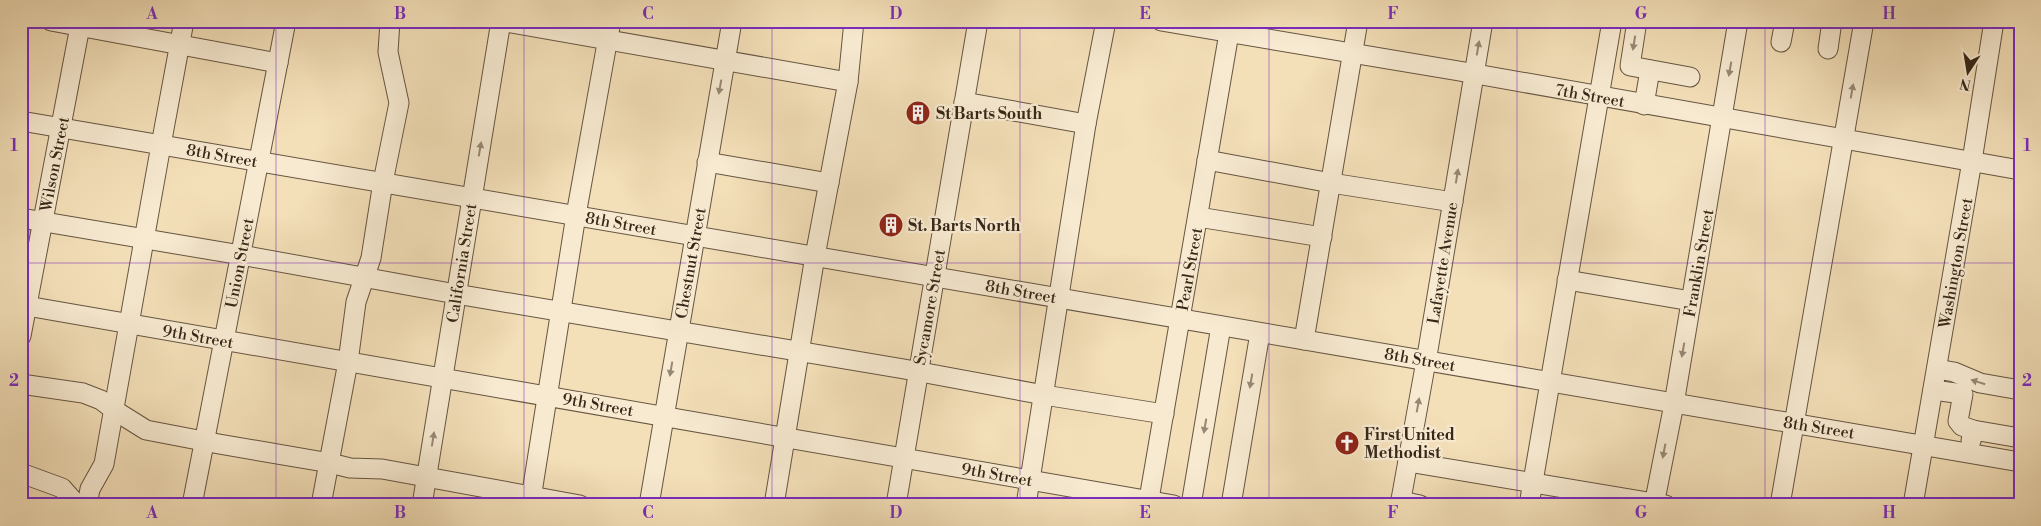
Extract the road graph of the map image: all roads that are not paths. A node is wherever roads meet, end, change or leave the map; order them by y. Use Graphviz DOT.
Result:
graph roads {
  1 [pos="51,21"];
  2 [pos="184,21"];
  3 [pos="286,21"];
  4 [pos="390,21"];
  5 [pos="501,21"];
  6 [pos="611,21"];
  7 [pos="732,21"];
  8 [pos="854,21"];
  9 [pos="978,21"];
  10 [pos="1106,21"];
  11 [pos="1161,21"];
  12 [pos="1358,21"];
  13 [pos="1483,21"];
  14 [pos="1612,21"];
  15 [pos="1637,21"];
  16 [pos="1738,21"];
  17 [pos="1785,21"];
  18 [pos="1832,21"];
  19 [pos="1864,21"];
  20 [pos="1994,21"];
  21 [pos="80,24"];
  22 [pos="1228,33"];
  23 [pos="607,40"];
  24 [pos="1781,42"];
  25 [pos="180,45"];
  26 [pos="1828,49"];
  27 [pos="1353,54"];
  28 [pos="725,60"];
  29 [pos="278,63"];
  30 [pos="1650,70"];
  31 [pos="1474,74"];
  32 [pos="1690,77"];
  33 [pos="848,82"];
  34 [pos="1599,96"];
  35 [pos="964,102"];
  36 [pos="1644,104"];
  37 [pos="1722,119"];
  38 [pos="21,121"];
  39 [pos="1086,124"];
  40 [pos="61,128"];
  41 [pos="1844,140"];
  42 [pos="160,145"];
  43 [pos="1207,160"];
  44 [pos="260,162"];
  45 [pos="707,162"];
  46 [pos="1972,162"];
  47 [pos="2020,170"];
  48 [pos="384,182"];
  49 [pos="829,183"];
  50 [pos="1331,183"];
  51 [pos="472,197"];
  52 [pos="1453,202"];
  53 [pos="576,215"];
  54 [pos="1198,217"];
  55 [pos="21,218"];
  56 [pos="43,222"];
  57 [pos="694,235"];
  58 [pos="1322,237"];
  59 [pos="144,240"];
  60 [pos="241,255"];
  61 [pos="815,256"];
  62 [pos="935,276"];
  63 [pos="365,278"];
  64 [pos="1567,280"];
  65 [pos="456,294"];
  66 [pos="1060,298"];
  67 [pos="1691,301"];
  68 [pos="24,305"];
  69 [pos="561,311"];
  70 [pos="1180,320"];
  71 [pos="129,324"];
  72 [pos="1221,326"];
  73 [pos="678,332"];
  74 [pos="1260,333"];
  75 [pos="21,336"];
  76 [pos="1304,340"];
  77 [pos="224,341"];
  78 [pos="799,351"];
  79 [pos="1426,360"];
  80 [pos="348,362"];
  81 [pos="1937,369"];
  82 [pos="918,372"];
  83 [pos="443,377"];
  84 [pos="1549,382"];
  85 [pos="21,384"];
  86 [pos="1933,390"];
  87 [pos="2020,390"];
  88 [pos="548,395"];
  89 [pos="1044,396"];
  90 [pos="1674,404"];
  91 [pos="114,410"];
  92 [pos="1164,414"];
  93 [pos="664,415"];
  94 [pos="1928,417"];
  95 [pos="1795,423"];
  96 [pos="1966,426"];
  97 [pos="786,436"];
  98 [pos="2020,439"];
  99 [pos="204,442"];
  100 [pos="1924,444"];
  101 [pos="1969,453"];
  102 [pos="903,457"];
  103 [pos="1408,462"];
  104 [pos="2017,462"];
  105 [pos="330,463"];
  106 [pos="21,473"];
  107 [pos="427,478"];
  108 [pos="1031,480"];
  109 [pos="1532,483"];
  110 [pos="531,501"];
  111 [pos="1149,503"];
  112 [pos="1400,503"];
  113 [pos="1659,504"];
  114 [pos="77,505"];
  115 [pos="86,505"];
  116 [pos="192,505"];
  117 [pos="321,505"];
  118 [pos="422,505"];
  119 [pos="580,505"];
  120 [pos="649,505"];
  121 [pos="774,505"];
  122 [pos="896,505"];
  123 [pos="1026,505"];
  124 [pos="1174,505"];
  125 [pos="1191,505"];
  126 [pos="1231,505"];
  127 [pos="1420,505"];
  128 [pos="1529,505"];
  129 [pos="1780,505"];
  130 [pos="1913,505"];
  1 -- 21 [label="street"];
  2 -- 25 [label="street"];
  3 -- 29 [label="street, Union Street"];
  4 -- 48 [label="street"];
  5 -- 23 [label="street"];
  51 -- 5 [label="street, California Street, one-way"];
  6 -- 23 [label="street"];
  7 -- 28 [label="street, Chestnut Street"];
  8 -- 33 [label="street"];
  9 -- 35 [label="street, Sycamore Street"];
  10 -- 39 [label="street"];
  11 -- 22 [label="street, 7th Street"];
  12 -- 27 [label="street"];
  31 -- 13 [label="street, Lafayette Avenue, one-way"];
  14 -- 34 [label="street"];
  15 -- 30 [label="street, one-way"];
  16 -- 37 [label="street, Franklin Street, one-way"];
  17 -- 24 [label="street"];
  18 -- 26 [label="street"];
  41 -- 19 [label="street, one-way"];
  20 -- 46 [label="street, Washington Street"];
  21 -- 25 [label="street"];
  21 -- 40 [label="street, Wilson Street"];
  22 -- 27 [label="street, 7th Street"];
  22 -- 43 [label="street, Pearl Street"];
  23 -- 28 [label="street"];
  23 -- 53 [label="street"];
  25 -- 29 [label="street"];
  25 -- 42 [label="street"];
  27 -- 31 [label="street, 7th Street"];
  27 -- 50 [label="street"];
  28 -- 33 [label="street"];
  28 -- 45 [label="street, Chestnut Street, one-way"];
  29 -- 44 [label="street, Union Street"];
  30 -- 32 [label="street"];
  30 -- 36 [label="street"];
  31 -- 34 [label="street, 7th Street"];
  52 -- 31 [label="street, Lafayette Avenue, one-way"];
  33 -- 49 [label="street"];
  34 -- 36 [label="street, 7th Street"];
  34 -- 64 [label="street"];
  35 -- 39 [label="street"];
  35 -- 62 [label="street, Sycamore Street"];
  36 -- 37 [label="street, 7th Street"];
  37 -- 41 [label="street, 7th Street"];
  37 -- 67 [label="street, Franklin Street"];
  38 -- 40 [label="street, 8th Street"];
  39 -- 66 [label="street"];
  40 -- 42 [label="street, 8th Street"];
  40 -- 56 [label="street, Wilson Street"];
  41 -- 46 [label="street, 7th Street"];
  41 -- 95 [label="street"];
  42 -- 44 [label="street, 8th Street"];
  42 -- 59 [label="street"];
  43 -- 50 [label="street"];
  43 -- 54 [label="street, Pearl Street"];
  44 -- 48 [label="street, 8th Street"];
  44 -- 60 [label="street, Union Street"];
  45 -- 49 [label="street"];
  45 -- 57 [label="street, Chestnut Street"];
  46 -- 47 [label="street, 7th Street"];
  46 -- 81 [label="street, Washington Street"];
  48 -- 51 [label="street, 8th Street"];
  48 -- 63 [label="street"];
  49 -- 61 [label="street"];
  50 -- 52 [label="street"];
  50 -- 58 [label="street"];
  51 -- 53 [label="street, 8th Street"];
  51 -- 65 [label="street, California Street"];
  52 -- 79 [label="street, Lafayette Avenue"];
  53 -- 57 [label="street, 8th Street"];
  53 -- 69 [label="street"];
  54 -- 58 [label="street"];
  54 -- 70 [label="street, Pearl Street"];
  55 -- 56 [label="street"];
  56 -- 59 [label="street"];
  56 -- 68 [label="street, Wilson Street"];
  57 -- 61 [label="street, 8th Street"];
  57 -- 73 [label="street, Chestnut Street"];
  58 -- 76 [label="street"];
  59 -- 60 [label="street"];
  59 -- 71 [label="street"];
  60 -- 63 [label="street"];
  60 -- 77 [label="street, Union Street"];
  61 -- 62 [label="street, 8th Street"];
  61 -- 78 [label="street"];
  62 -- 66 [label="street, 8th Street"];
  62 -- 82 [label="street, Sycamore Street"];
  63 -- 65 [label="street"];
  63 -- 80 [label="street"];
  64 -- 67 [label="street"];
  64 -- 84 [label="street"];
  65 -- 69 [label="street"];
  65 -- 83 [label="street, California Street"];
  66 -- 70 [label="street, 8th Street"];
  66 -- 89 [label="street"];
  67 -- 90 [label="street, Franklin Street, one-way"];
  68 -- 71 [label="street, 9th Street"];
  68 -- 75 [label="street, Wilson Street"];
  69 -- 73 [label="street"];
  69 -- 88 [label="street"];
  70 -- 72 [label="street, 8th Street"];
  70 -- 92 [label="street, Pearl Street"];
  71 -- 77 [label="street, 9th Street"];
  71 -- 91 [label="street"];
  72 -- 74 [label="street, 8th Street"];
  72 -- 125 [label="street, one-way"];
  73 -- 78 [label="street"];
  73 -- 93 [label="street, Chestnut Street, one-way"];
  74 -- 76 [label="street, 8th Street"];
  74 -- 126 [label="street, one-way"];
  76 -- 79 [label="street, 8th Street"];
  77 -- 80 [label="street, 9th Street"];
  77 -- 99 [label="street, Union Street"];
  78 -- 82 [label="street"];
  78 -- 97 [label="street"];
  79 -- 84 [label="street, 8th Street"];
  103 -- 79 [label="street, Lafayette Avenue, one-way"];
  80 -- 83 [label="street, 9th Street"];
  80 -- 105 [label="street"];
  81 -- 86 [label="street, Washington Street"];
  87 -- 81 [label="street, one-way"];
  82 -- 89 [label="street"];
  82 -- 102 [label="street, Sycamore Street"];
  83 -- 88 [label="street, 9th Street"];
  107 -- 83 [label="street, California Street, one-way"];
  84 -- 90 [label="street, 8th Street"];
  84 -- 109 [label="street"];
  85 -- 91 [label="street"];
  86 -- 94 [label="street, Washington Street"];
  86 -- 96 [label="street"];
  88 -- 93 [label="street, 9th Street"];
  88 -- 110 [label="street"];
  89 -- 92 [label="street"];
  89 -- 108 [label="street"];
  90 -- 95 [label="street, 8th Street"];
  90 -- 113 [label="street, Franklin Street, one-way"];
  91 -- 99 [label="street"];
  91 -- 115 [label="street"];
  92 -- 111 [label="street, Pearl Street"];
  93 -- 97 [label="street, 9th Street"];
  93 -- 120 [label="street, Chestnut Street"];
  94 -- 96 [label="street"];
  94 -- 100 [label="street, Washington Street"];
  95 -- 100 [label="street, 8th Street"];
  95 -- 129 [label="street"];
  96 -- 98 [label="street"];
  96 -- 101 [label="street"];
  97 -- 102 [label="street, 9th Street"];
  97 -- 121 [label="street"];
  98 -- 104 [label="street"];
  99 -- 105 [label="street"];
  99 -- 116 [label="street, Union Street"];
  100 -- 101 [label="street, 8th Street"];
  100 -- 130 [label="street, Washington Street"];
  101 -- 104 [label="street, 8th Street"];
  102 -- 108 [label="street, 9th Street"];
  102 -- 122 [label="street, Sycamore Street"];
  103 -- 109 [label="street"];
  103 -- 112 [label="street, Lafayette Avenue"];
  105 -- 107 [label="street"];
  105 -- 117 [label="street"];
  106 -- 114 [label="street"];
  107 -- 110 [label="street"];
  107 -- 118 [label="street, California Street"];
  108 -- 111 [label="street, 9th Street"];
  108 -- 123 [label="street"];
  109 -- 113 [label="street"];
  109 -- 128 [label="street"];
  110 -- 119 [label="street"];
  111 -- 124 [label="street, 9th Street"];
  112 -- 127 [label="street"];
}
